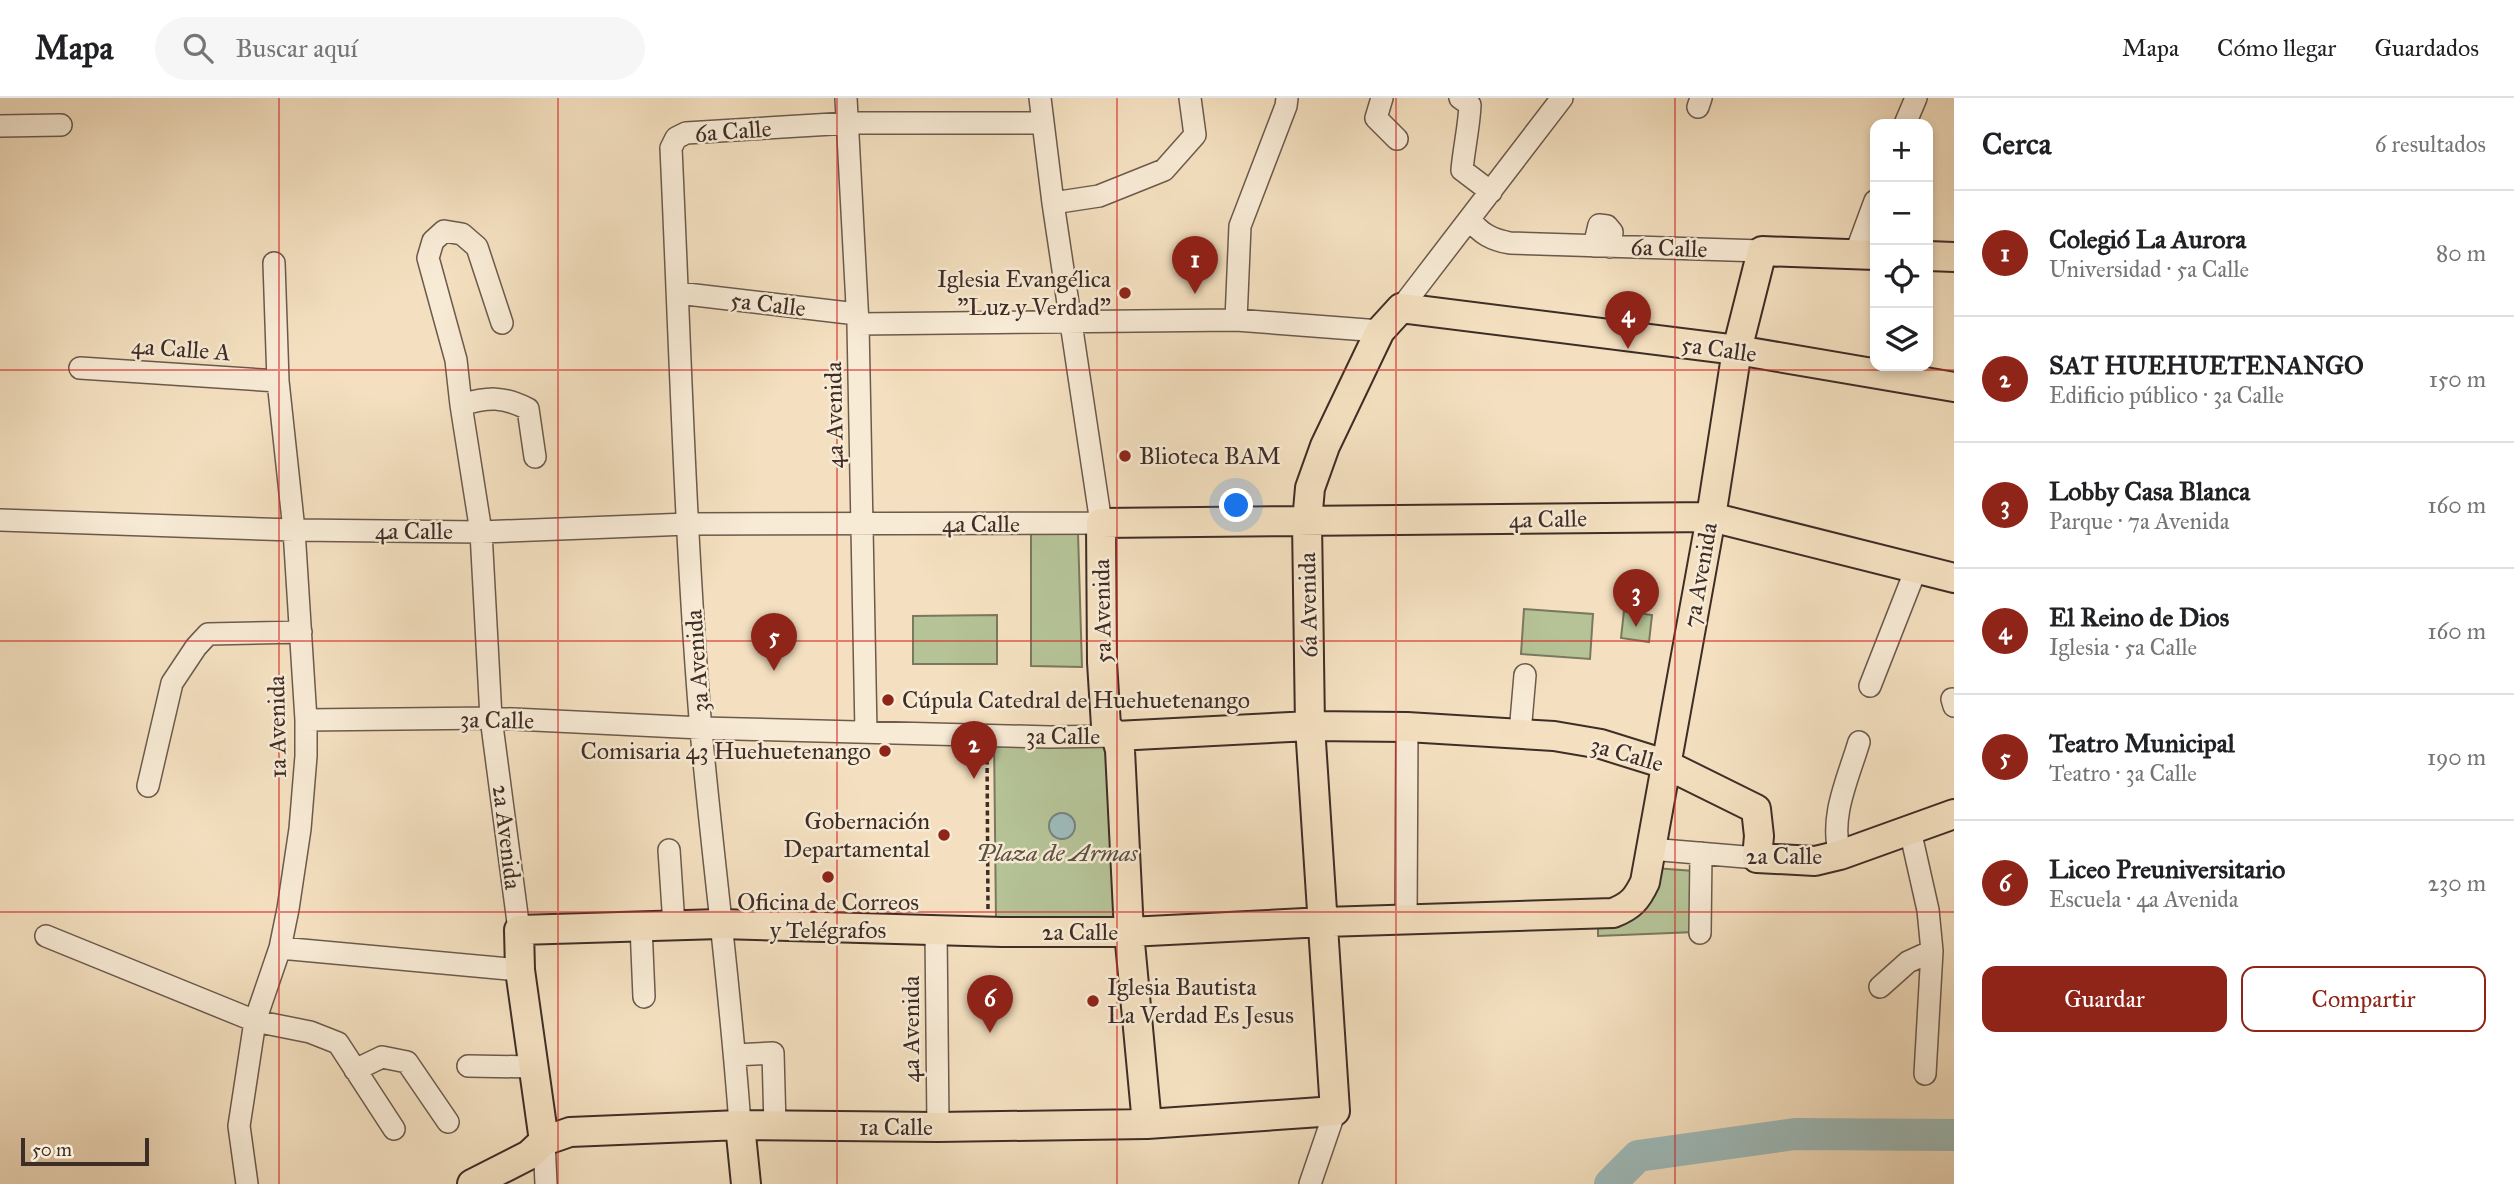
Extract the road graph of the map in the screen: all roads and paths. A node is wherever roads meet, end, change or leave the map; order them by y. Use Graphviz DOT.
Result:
graph roads {
  1 [pos="846,98"];
  2 [pos="1040,98"];
  3 [pos="1190,98"];
  4 [pos="1287,98"];
  5 [pos="1382,98"];
  6 [pos="1460,98"];
  7 [pos="1562,98"];
  8 [pos="1916,98"];
  9 [pos="1907,119"];
  10 [pos="849,123"];
  11 [pos="1042,124"];
  12 [pos="61,125"];
  13 [pos="0,126"];
  14 [pos="676,138"];
  15 [pos="1397,139"];
  16 [pos="1491,192"];
  17 [pos="1053,203"];
  18 [pos="1474,224"];
  19 [pos="1870,228"];
  20 [pos="1762,251"];
  21 [pos="1865,255"];
  22 [pos="1933,256"];
  23 [pos="1954,257"];
  24 [pos="274,263"];
  25 [pos="678,293"];
  26 [pos="1409,309"];
  27 [pos="857,319"];
  28 [pos="1236,320"];
  29 [pos="1072,321"];
  30 [pos="502,323"];
  31 [pos="1380,331"];
  32 [pos="1737,350"];
  33 [pos="80,368"];
  34 [pos="278,381"];
  35 [pos="1954,387"];
  36 [pos="461,405"];
  37 [pos="535,457"];
  38 [pos="1710,517"];
  39 [pos="0,520"];
  40 [pos="1307,522"];
  41 [pos="862,523"];
  42 [pos="1101,523"];
  43 [pos="688,524"];
  44 [pos="294,530"];
  45 [pos="481,532"];
  46 [pos="1916,569"];
  47 [pos="1954,578"];
  48 [pos="301,632"];
  49 [pos="1525,675"];
  50 [pos="1870,686"];
  51 [pos="491,718"];
  52 [pos="306,720"];
  53 [pos="1310,726"];
  54 [pos="1407,727"];
  55 [pos="701,728"];
  56 [pos="866,732"];
  57 [pos="1520,733"];
  58 [pos="986,735"];
  59 [pos="1116,736"];
  60 [pos="1859,742"];
  61 [pos="1665,764"];
  62 [pos="148,786"];
  63 [pos="1954,814"];
  64 [pos="1910,830"];
  65 [pos="1650,849"];
  66 [pos="669,850"];
  67 [pos="1700,853"];
  68 [pos="1840,855"];
  69 [pos="1757,858"];
  70 [pos="1637,898"];
  71 [pos="1406,920"];
  72 [pos="1324,922"];
  73 [pos="720,923"];
  74 [pos="674,925"];
  75 [pos="641,926"];
  76 [pos="519,929"];
  77 [pos="936,930"];
  78 [pos="988,931"];
  79 [pos="1129,932"];
  80 [pos="1699,933"];
  81 [pos="46,936"];
  82 [pos="280,948"];
  83 [pos="1932,951"];
  84 [pos="520,970"];
  85 [pos="1880,987"];
  86 [pos="644,997"];
  87 [pos="255,1021"];
  88 [pos="735,1055"];
  89 [pos="468,1066"];
  90 [pos="534,1066"];
  91 [pos="355,1070"];
  92 [pos="1925,1073"];
  93 [pos="1335,1111"];
  94 [pos="448,1122"];
  95 [pos="1147,1124"];
  96 [pos="740,1125"];
  97 [pos="775,1126"];
  98 [pos="938,1127"];
  99 [pos="394,1129"];
  100 [pos="544,1141"];
  101 [pos="247,1184"];
  102 [pos="472,1184"];
  103 [pos="546,1184"];
  104 [pos="746,1184"];
  105 [pos="1310,1184"];
  1 -- 10 [label="street, 4a Avenida"];
  2 -- 11 [label="street, 5a Avenida"];
  3 -- 17 [label="street"];
  4 -- 28 [label="street"];
  5 -- 15 [label="street"];
  6 -- 16 [label="street"];
  7 -- 16 [label="street, 6a Avenida"];
  8 -- 9 [label="street"];
  10 -- 11 [label="street, 6a Calle"];
  10 -- 14 [label="street, 6a Calle"];
  10 -- 27 [label="street, 4a Avenida"];
  11 -- 17 [label="street, 5a Avenida"];
  12 -- 13 [label="street"];
  14 -- 25 [label="street, 3a Avenida"];
  16 -- 18 [label="street, 6a Avenida"];
  17 -- 29 [label="street, 5a Avenida"];
  18 -- 20 [label="street, 6a Calle"];
  18 -- 26 [label="street, 6a Avenida"];
  19 -- 21 [label="street"];
  20 -- 21 [label="main road, 6a Calle"];
  20 -- 32 [label="main road, 7a Avenida"];
  22 -- 23 [label="main road"];
  24 -- 34 [label="street, 1a Avenida"];
  25 -- 27 [label="street, 5a Calle"];
  25 -- 43 [label="street, 3a Avenida"];
  26 -- 31 [label="main road, 6a Avenida"];
  26 -- 32 [label="main road, 5a Calle"];
  27 -- 29 [label="street, 5a Calle"];
  27 -- 41 [label="street, 4a Avenida"];
  28 -- 29 [label="street, 5a Calle"];
  28 -- 31 [label="street, 5a Calle"];
  29 -- 42 [label="street, 5a Avenida"];
  30 -- 36 [label="street, 2a Avenida"];
  31 -- 40 [label="main road, 6a Avenida"];
  32 -- 35 [label="main road, 5a Calle"];
  32 -- 38 [label="main road, 7a Avenida"];
  33 -- 34 [label="street, 4a Calle A"];
  34 -- 44 [label="street, 1a Avenida"];
  36 -- 37 [label="street"];
  36 -- 45 [label="street, 2a Avenida"];
  38 -- 40 [label="main road, 4a Calle"];
  38 -- 46 [label="main road, 4a Calle"];
  38 -- 61 [label="main road, 7a Avenida"];
  39 -- 44 [label="street, 4a Calle"];
  40 -- 42 [label="main road, 4a Calle"];
  40 -- 53 [label="main road, 6a Avenida"];
  41 -- 42 [label="street, 4a Calle"];
  41 -- 43 [label="street, 4a Calle"];
  41 -- 56 [label="street, 4a Avenida"];
  42 -- 59 [label="main road, 5a Avenida"];
  43 -- 45 [label="street, 4a Calle"];
  43 -- 55 [label="street, 3a Avenida"];
  44 -- 45 [label="street, 4a Calle"];
  44 -- 48 [label="street, 1a Avenida"];
  45 -- 51 [label="street, 2a Avenida"];
  46 -- 47 [label="main road, 4a Calle"];
  46 -- 50 [label="street"];
  48 -- 52 [label="street, 1a Avenida"];
  48 -- 62 [label="street"];
  49 -- 57 [label="street"];
  51 -- 52 [label="street, 3a Calle"];
  51 -- 55 [label="street, 3a Calle"];
  51 -- 76 [label="street, 2a Avenida"];
  52 -- 82 [label="street, 1a Avenida"];
  53 -- 54 [label="main road, 3a Calle"];
  53 -- 59 [label="main road, 3a Calle"];
  53 -- 72 [label="main road, 6a Avenida"];
  54 -- 57 [label="main road, 3a Calle"];
  54 -- 71 [label="street"];
  55 -- 56 [label="street, 3a Calle"];
  55 -- 73 [label="street, 3a Avenida"];
  56 -- 58 [label="street, 3a Calle"];
  57 -- 61 [label="main road, 3a Calle"];
  58 -- 59 [label="street, 3a Calle"];
  58 -- 78 [label="path"];
  59 -- 79 [label="main road, 5a Avenida"];
  60 -- 68 [label="street"];
  61 -- 65 [label="main road, 7a Avenida"];
  61 -- 69 [label="main road, 3a Calle"];
  63 -- 64 [label="main road, 2a Calle"];
  64 -- 68 [label="main road, 2a Calle"];
  64 -- 83 [label="street"];
  65 -- 67 [label="street, 2a Calle"];
  65 -- 70 [label="main road, 7a Avenida"];
  66 -- 74 [label="street"];
  67 -- 69 [label="street, 2a Calle"];
  67 -- 80 [label="street"];
  68 -- 69 [label="main road, 2a Calle"];
  70 -- 71 [label="main road, 2a Calle"];
  71 -- 72 [label="main road, 2a Calle"];
  72 -- 79 [label="main road, 2a Calle"];
  72 -- 93 [label="main road, 6a Avenida"];
  73 -- 74 [label="main road, 2a Calle"];
  73 -- 77 [label="main road, 2a Calle"];
  73 -- 88 [label="street, 3a Avenida"];
  74 -- 75 [label="main road, 2a Calle"];
  75 -- 76 [label="main road, 2a Calle"];
  75 -- 86 [label="street"];
  76 -- 84 [label="main road, 2a Avenida"];
  77 -- 78 [label="main road, 2a Calle"];
  77 -- 98 [label="street, 4a Avenida"];
  78 -- 79 [label="main road, 2a Calle"];
  79 -- 95 [label="main road, 5a Avenida"];
  81 -- 87 [label="street"];
  82 -- 84 [label="street"];
  82 -- 87 [label="street, 1a Avenida"];
  83 -- 85 [label="street"];
  83 -- 92 [label="street"];
  84 -- 90 [label="main road, 2a Avenida"];
  87 -- 91 [label="street"];
  87 -- 101 [label="street, 1a Avenida"];
  88 -- 96 [label="street, 3a Avenida"];
  88 -- 97 [label="street"];
  89 -- 90 [label="street"];
  90 -- 100 [label="main road, 2a Avenida"];
  91 -- 94 [label="street"];
  91 -- 99 [label="street"];
  93 -- 95 [label="main road, 1a Calle"];
  93 -- 105 [label="street, 6a Avenida"];
  95 -- 98 [label="main road, 1a Calle"];
  96 -- 97 [label="main road, 1a Calle"];
  96 -- 100 [label="main road, 1a Calle"];
  96 -- 104 [label="main road, 3a Avenida"];
  97 -- 98 [label="main road, 1a Calle"];
  100 -- 102 [label="main road, 1a Calle"];
  100 -- 103 [label="street"];
}
